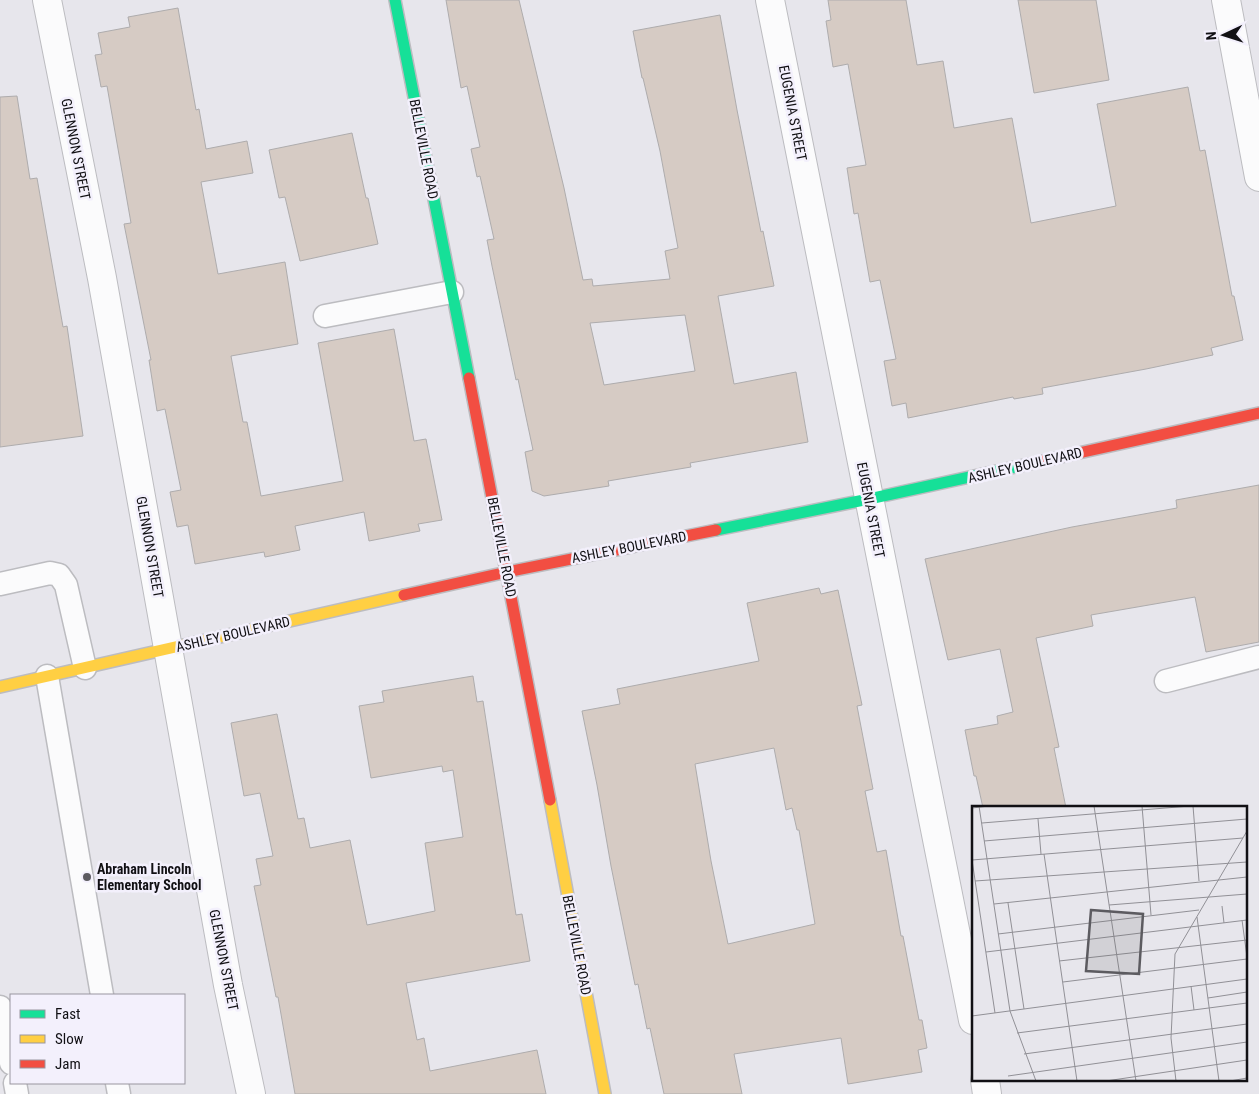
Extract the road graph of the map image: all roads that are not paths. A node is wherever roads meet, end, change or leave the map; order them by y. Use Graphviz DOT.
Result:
graph roads {
  1 [pos="47,0"];
  2 [pos="395,0"];
  3 [pos="770,0"];
  4 [pos="1226,0"];
  5 [pos="1259,178"];
  6 [pos="452,292"];
  7 [pos="325,316"];
  8 [pos="1259,413"];
  9 [pos="869,499"];
  10 [pos="507,572"];
  11 [pos="0,584"];
  12 [pos="169,648"];
  13 [pos="1259,657"];
  14 [pos="85,668"];
  15 [pos="47,676"];
  16 [pos="1166,681"];
  17 [pos="0,687"];
  18 [pos="102,994"];
  19 [pos="0,1007"];
  20 [pos="972,1015"];
  21 [pos="10,1058"];
  22 [pos="251,1094"];
  23 [pos="605,1094"];
  1 -- 12 [label="street, GLENNON STREET"];
  2 -- 6 [label="main road, BELLEVILLE ROAD"];
  3 -- 9 [label="street, EUGENIA STREET"];
  4 -- 5 [label="street"];
  6 -- 7 [label="lane"];
  6 -- 10 [label="main road, BELLEVILLE ROAD"];
  8 -- 9 [label="main road, ASHLEY BOULEVARD"];
  9 -- 10 [label="main road, ASHLEY BOULEVARD"];
  9 -- 20 [label="street, EUGENIA STREET"];
  10 -- 12 [label="main road, ASHLEY BOULEVARD"];
  10 -- 23 [label="main road, BELLEVILLE ROAD"];
  11 -- 14 [label="lane"];
  12 -- 14 [label="main road, ASHLEY BOULEVARD"];
  12 -- 22 [label="street, GLENNON STREET"];
  13 -- 16 [label="lane"];
  14 -- 15 [label="main road, ASHLEY BOULEVARD"];
  15 -- 17 [label="main road, ASHLEY BOULEVARD"];
  15 -- 18 [label="lane"];
  19 -- 21 [label="lane"];
}
